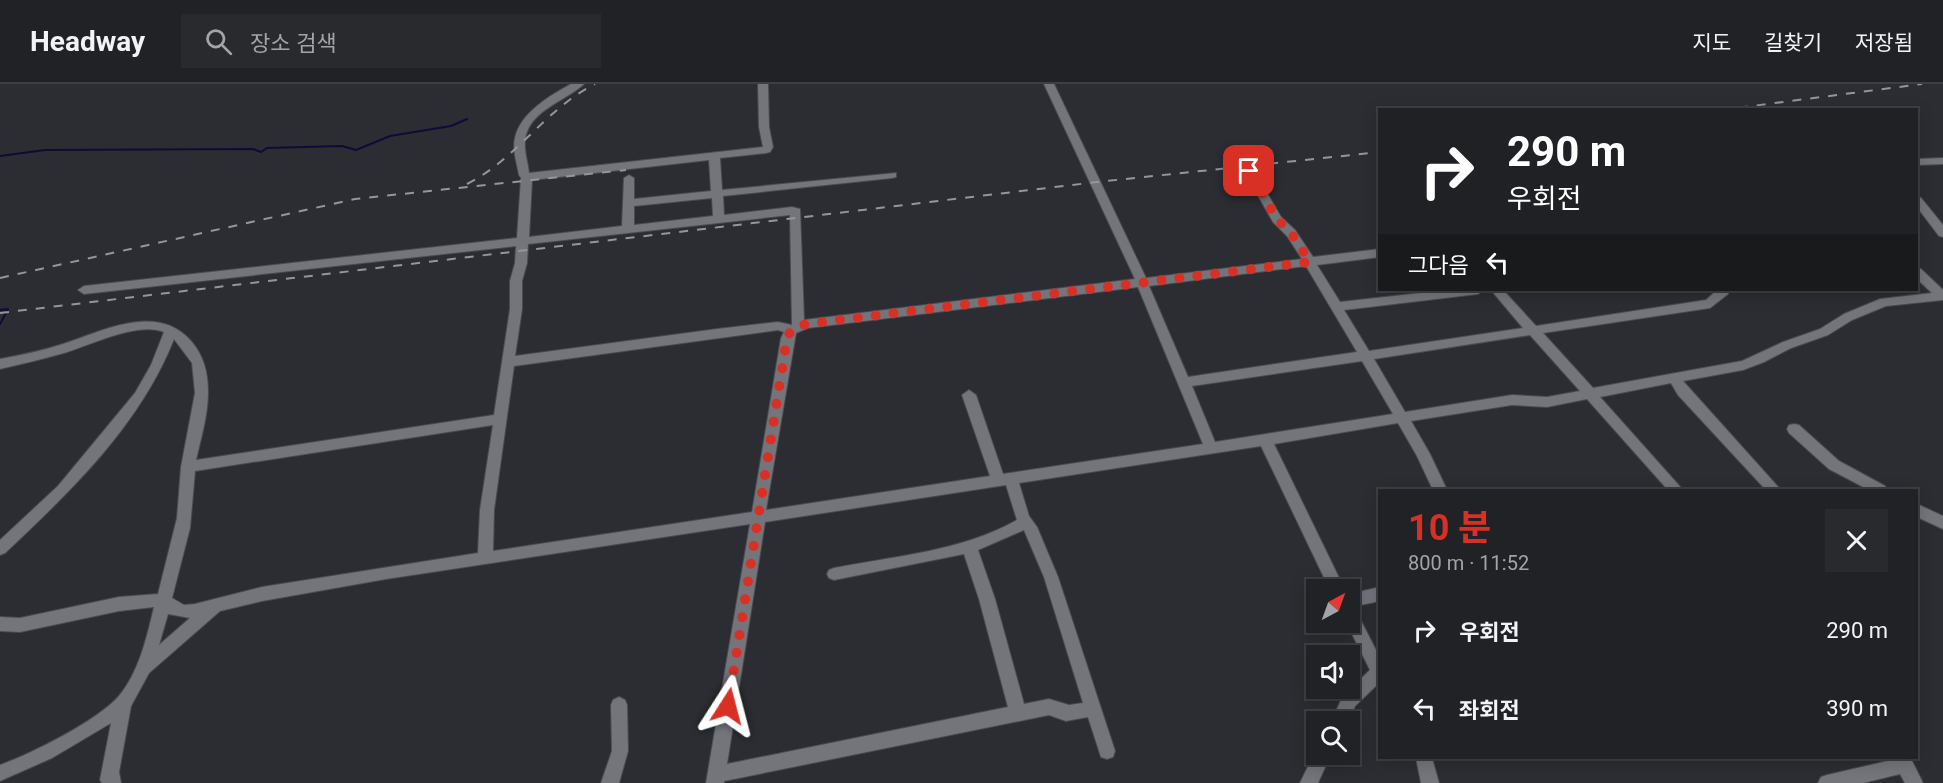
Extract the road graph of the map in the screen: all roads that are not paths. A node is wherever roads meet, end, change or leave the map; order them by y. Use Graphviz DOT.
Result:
graph roads {
  1 [pos="579,84"];
  2 [pos="763,84"];
  3 [pos="1049,84"];
  4 [pos="714,155"];
  5 [pos="1943,161"];
  6 [pos="1918,162"];
  7 [pos="1249,171"];
  8 [pos="892,176"];
  9 [pos="527,177"];
  10 [pos="629,178"];
  11 [pos="717,193"];
  12 [pos="1918,201"];
  13 [pos="629,203"];
  14 [pos="718,219"];
  15 [pos="628,230"];
  16 [pos="1943,233"];
  17 [pos="521,242"];
  18 [pos="1378,253"];
  19 [pos="1310,262"];
  20 [pos="1918,273"];
  21 [pos="1142,282"];
  22 [pos="84,290"];
  23 [pos="1470,291"];
  24 [pos="1498,291"];
  25 [pos="1724,291"];
  26 [pos="1942,296"];
  27 [pos="1335,307"];
  28 [pos="794,328"];
  29 [pos="171,330"];
  30 [pos="1533,331"];
  31 [pos="1364,357"];
  32 [pos="509,362"];
  33 [pos="0,364"];
  34 [pos="1674,377"];
  35 [pos="1183,383"];
  36 [pos="1589,393"];
  37 [pos="969,395"];
  38 [pos="1401,417"];
  39 [pos="501,419"];
  40 [pos="1794,429"];
  41 [pos="1265,440"];
  42 [pos="1211,448"];
  43 [pos="188,467"];
  44 [pos="1004,479"];
  45 [pos="1440,489"];
  46 [pos="1675,489"];
  47 [pos="1773,489"];
  48 [pos="1878,489"];
  49 [pos="1918,510"];
  50 [pos="758,516"];
  51 [pos="1026,522"];
  52 [pos="1943,523"];
  53 [pos="969,546"];
  54 [pos="0,549"];
  55 [pos="485,559"];
  56 [pos="834,574"];
  57 [pos="1333,579"];
  58 [pos="1378,594"];
  59 [pos="1360,599"];
  60 [pos="164,600"];
  61 [pos="228,601"];
  62 [pos="0,624"];
  63 [pos="1359,633"];
  64 [pos="1378,672"];
  65 [pos="140,673"];
  66 [pos="1378,675"];
  67 [pos="123,705"];
  68 [pos="619,705"];
  69 [pos="1093,709"];
  70 [pos="1344,711"];
  71 [pos="1018,712"];
  72 [pos="1107,751"];
  73 [pos="1424,759"];
  74 [pos="1902,761"];
  75 [pos="1318,765"];
  76 [pos="0,773"];
  77 [pos="715,778"];
  78 [pos="109,782"];
  79 [pos="610,783"];
  80 [pos="1309,783"];
  81 [pos="1431,783"];
  82 [pos="1827,783"];
  83 [pos="1914,783"];
  1 -- 9 [label="street"];
  2 -- 4 [label="street"];
  3 -- 21 [label="street"];
  4 -- 9 [label="street"];
  4 -- 11 [label="street"];
  5 -- 6 [label="street"];
  7 -- 19 [label="street"];
  8 -- 11 [label="street"];
  9 -- 17 [label="street"];
  10 -- 13 [label="street"];
  11 -- 13 [label="street"];
  11 -- 14 [label="street"];
  12 -- 16 [label="street"];
  13 -- 15 [label="street"];
  14 -- 15 [label="street"];
  14 -- 28 [label="street"];
  15 -- 17 [label="street"];
  17 -- 22 [label="street"];
  17 -- 32 [label="street"];
  18 -- 19 [label="street"];
  19 -- 21 [label="street"];
  19 -- 27 [label="street"];
  20 -- 26 [label="street"];
  21 -- 28 [label="street"];
  21 -- 35 [label="street"];
  23 -- 27 [label="street"];
  24 -- 30 [label="street"];
  25 -- 30 [label="street"];
  26 -- 34 [label="street"];
  27 -- 31 [label="street"];
  28 -- 32 [label="street"];
  28 -- 50 [label="street"];
  29 -- 33 [label="street"];
  29 -- 43 [label="street"];
  29 -- 54 [label="street"];
  30 -- 31 [label="street"];
  30 -- 36 [label="street"];
  31 -- 35 [label="street"];
  31 -- 38 [label="street"];
  32 -- 39 [label="street"];
  34 -- 36 [label="street"];
  34 -- 47 [label="street"];
  35 -- 42 [label="street"];
  36 -- 38 [label="street"];
  36 -- 46 [label="street"];
  37 -- 44 [label="street"];
  38 -- 41 [label="street"];
  38 -- 45 [label="street"];
  39 -- 43 [label="street"];
  39 -- 55 [label="street"];
  40 -- 48 [label="street"];
  41 -- 42 [label="street"];
  41 -- 57 [label="street"];
  42 -- 44 [label="street"];
  43 -- 60 [label="street"];
  44 -- 50 [label="street"];
  44 -- 51 [label="street"];
  49 -- 52 [label="street"];
  50 -- 55 [label="street"];
  50 -- 77 [label="street"];
  51 -- 53 [label="street"];
  51 -- 69 [label="street"];
  53 -- 56 [label="street"];
  53 -- 71 [label="street"];
  55 -- 61 [label="street"];
  58 -- 59 [label="street"];
  60 -- 61 [label="street"];
  60 -- 62 [label="street"];
  60 -- 65 [label="street"];
  61 -- 65 [label="street"];
  63 -- 64 [label="street"];
  65 -- 67 [label="street"];
  66 -- 70 [label="street"];
  67 -- 76 [label="street"];
  67 -- 78 [label="street"];
  68 -- 79 [label="street"];
  69 -- 71 [label="street"];
  69 -- 72 [label="street"];
  71 -- 77 [label="street"];
  73 -- 81 [label="street"];
  74 -- 82 [label="street"];
  74 -- 83 [label="street"];
  75 -- 80 [label="street"];
}
